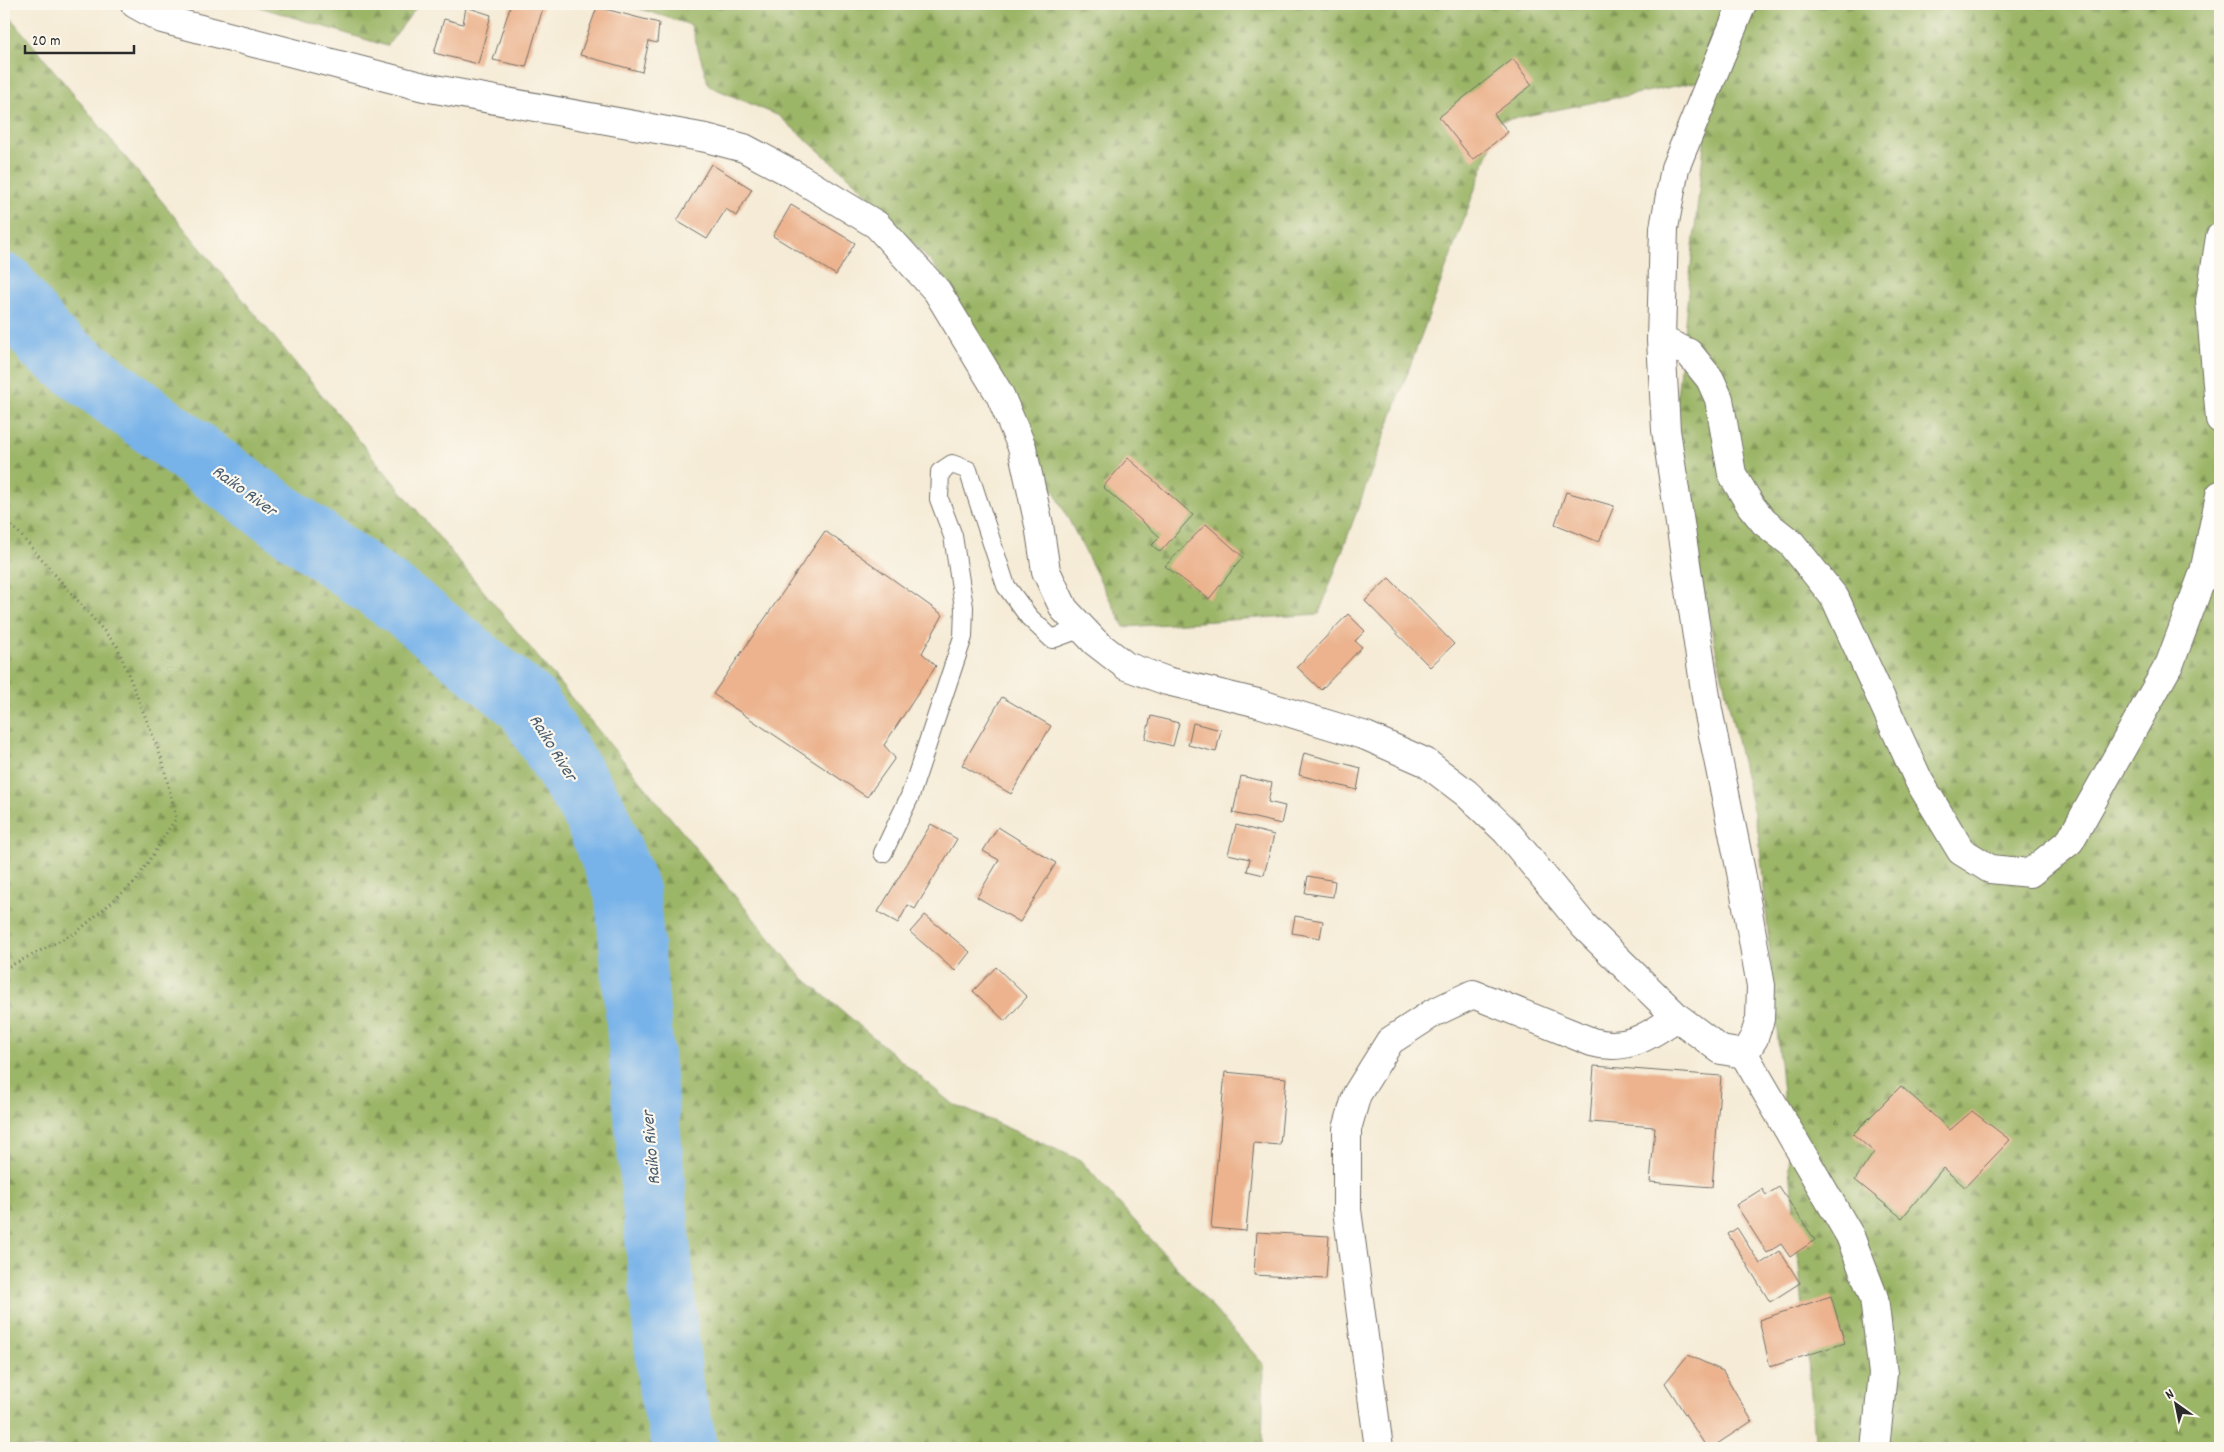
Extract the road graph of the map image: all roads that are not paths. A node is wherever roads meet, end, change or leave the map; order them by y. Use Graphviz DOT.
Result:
graph roads {
  1 [pos="135,4"];
  2 [pos="1742,4"];
  3 [pos="2220,236"];
  4 [pos="1661,340"];
  5 [pos="2220,419"];
  6 [pos="2220,495"];
  7 [pos="1082,628"];
  8 [pos="883,853"];
  9 [pos="1677,1017"];
  10 [pos="1744,1054"];
  11 [pos="1379,1448"];
  12 [pos="1875,1448"];
  1 -- 7 [label="street"];
  2 -- 4 [label="street"];
  3 -- 5 [label="street"];
  4 -- 6 [label="street"];
  4 -- 10 [label="street"];
  7 -- 8 [label="lane"];
  7 -- 9 [label="street"];
  9 -- 10 [label="street"];
  9 -- 11 [label="street"];
  10 -- 12 [label="street"];
}
